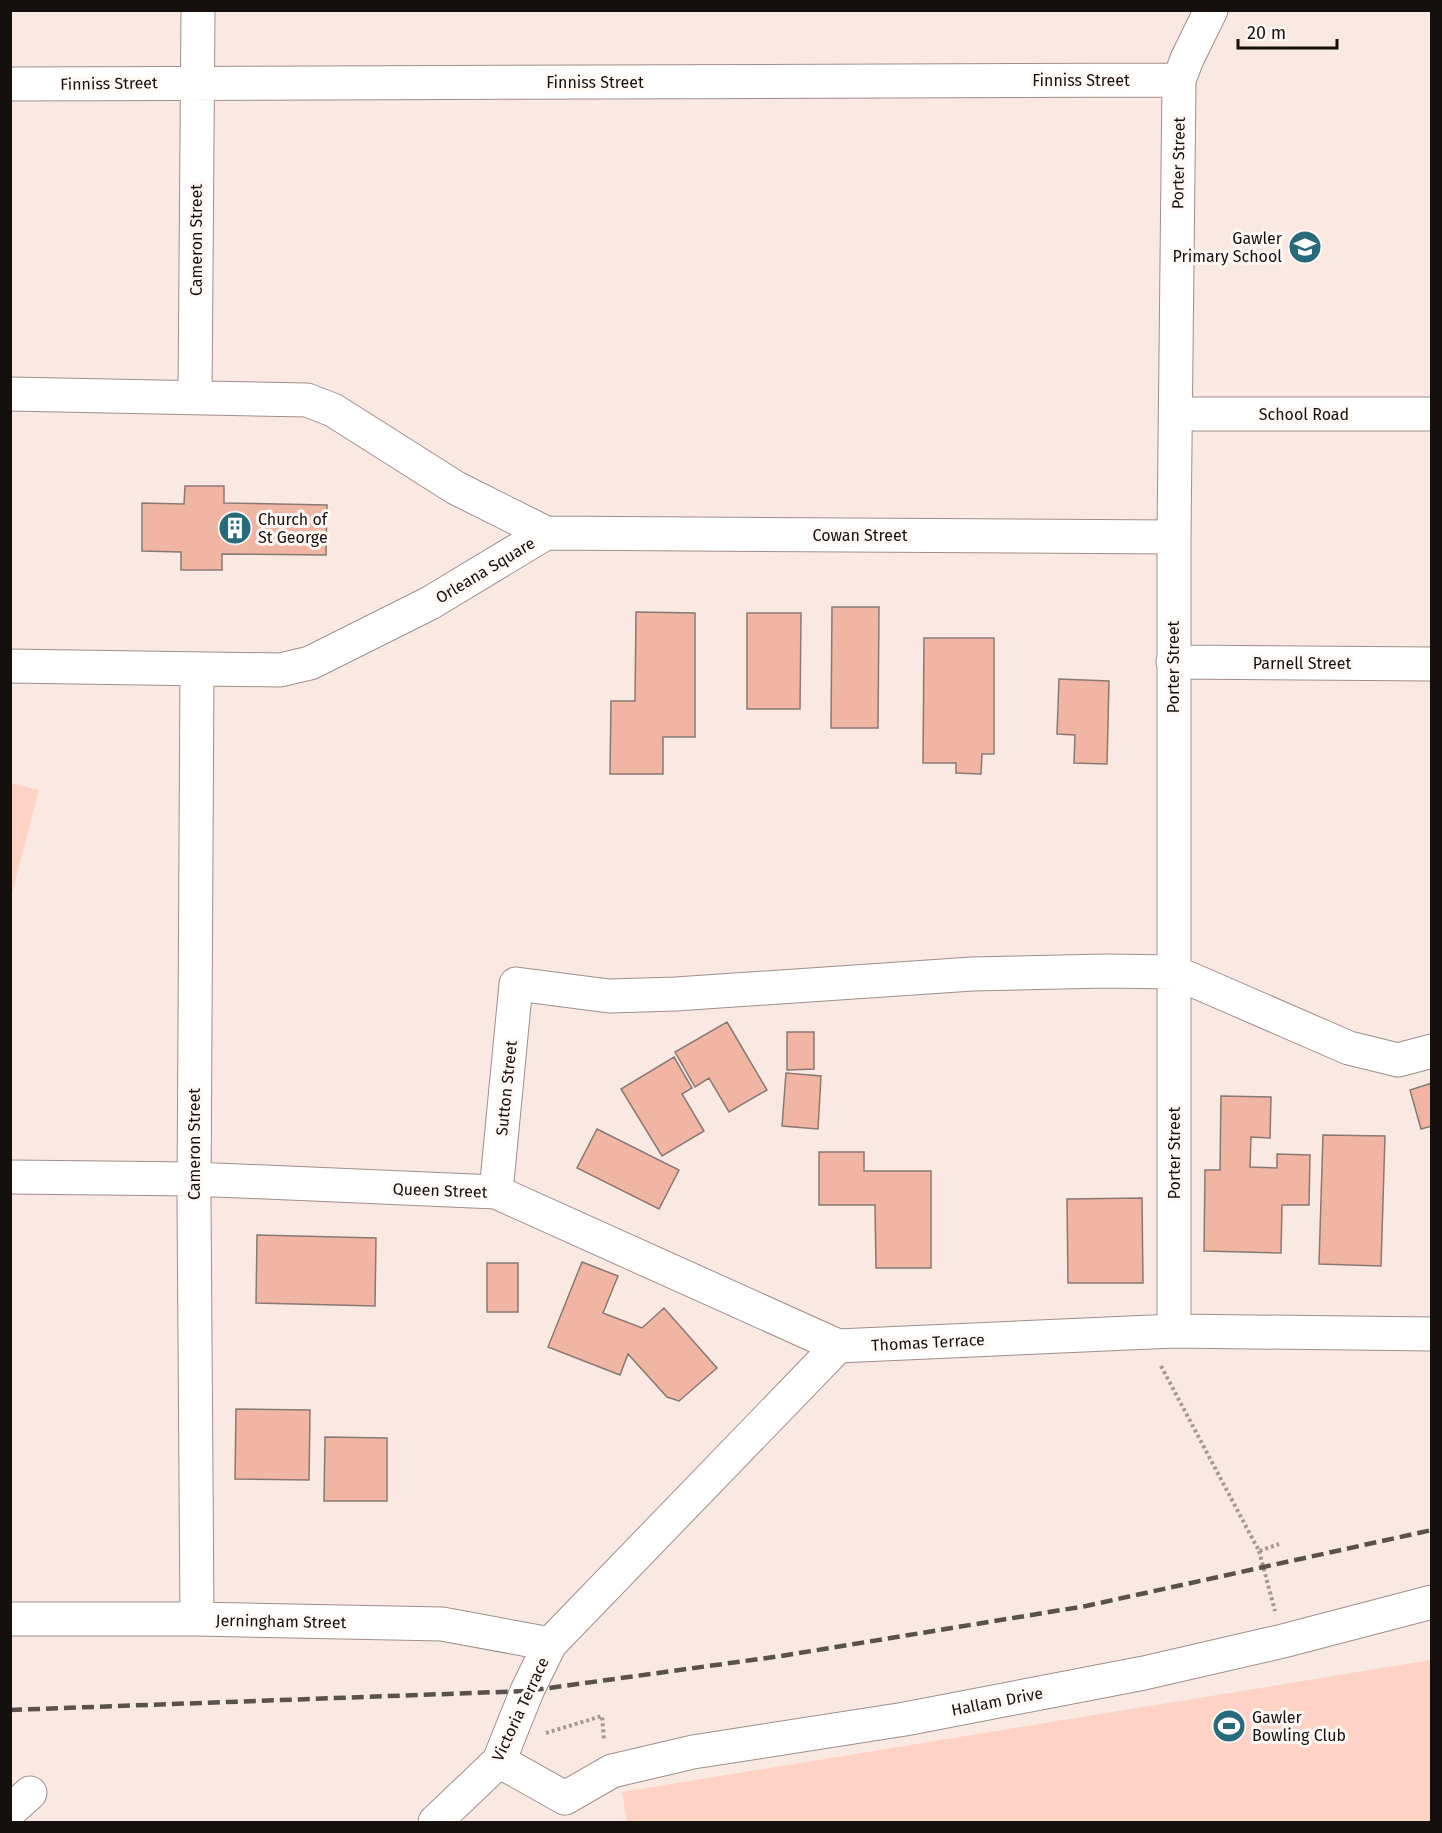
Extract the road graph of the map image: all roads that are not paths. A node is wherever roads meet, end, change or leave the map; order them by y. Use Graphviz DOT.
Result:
graph roads {
  1 [pos="198,10"];
  2 [pos="1211,10"];
  3 [pos="1179,80"];
  4 [pos="197,82"];
  5 [pos="10,84"];
  6 [pos="10,394"];
  7 [pos="195,397"];
  8 [pos="1176,414"];
  9 [pos="1431,414"];
  10 [pos="546,533"];
  11 [pos="1174,537"];
  12 [pos="1173,662"];
  13 [pos="1431,664"];
  14 [pos="10,666"];
  15 [pos="197,669"];
  16 [pos="1174,972"];
  17 [pos="1431,1051"];
  18 [pos="10,1177"];
  19 [pos="194,1179"];
  20 [pos="496,1192"];
  21 [pos="1174,1331"];
  22 [pos="1431,1334"];
  23 [pos="838,1346"];
  24 [pos="1431,1602"];
  25 [pos="10,1619"];
  26 [pos="197,1619"];
  27 [pos="550,1644"];
  28 [pos="499,1761"];
  29 [pos="567,1810"];
  30 [pos="435,1822"];
  1 -- 4 [label="street, Cameron Street"];
  2 -- 3 [label="street, Porter Street"];
  3 -- 4 [label="street, Finniss Street"];
  3 -- 8 [label="street, Porter Street"];
  4 -- 5 [label="street, Finniss Street"];
  4 -- 7 [label="street, Cameron Street"];
  6 -- 7 [label="street, Orleana Square"];
  7 -- 10 [label="street, Orleana Square"];
  8 -- 9 [label="street, School Road"];
  8 -- 11 [label="street, Porter Street"];
  10 -- 11 [label="street, Cowan Street"];
  10 -- 15 [label="street, Orleana Square"];
  11 -- 12 [label="street, Porter Street"];
  12 -- 13 [label="street, Parnell Street"];
  12 -- 16 [label="street, Porter Street"];
  14 -- 15 [label="street, Orleana Square"];
  15 -- 19 [label="street, Cameron Street"];
  16 -- 17 [label="street"];
  16 -- 20 [label="street, Sutton Street"];
  16 -- 21 [label="street, Porter Street"];
  18 -- 19 [label="street, Queen Street"];
  19 -- 20 [label="street, Queen Street"];
  19 -- 26 [label="street, Cameron Street"];
  20 -- 23 [label="street, Queen Street"];
  21 -- 22 [label="street, Thomas Terrace"];
  21 -- 23 [label="street, Thomas Terrace"];
  23 -- 27 [label="street"];
  24 -- 29 [label="street, Hallam Drive"];
  25 -- 26 [label="street, Jerningham Street"];
  26 -- 27 [label="street, Jerningham Street"];
  27 -- 28 [label="street, Victoria Terrace"];
  28 -- 29 [label="street"];
  28 -- 30 [label="street, Victoria Terrace"];
}
